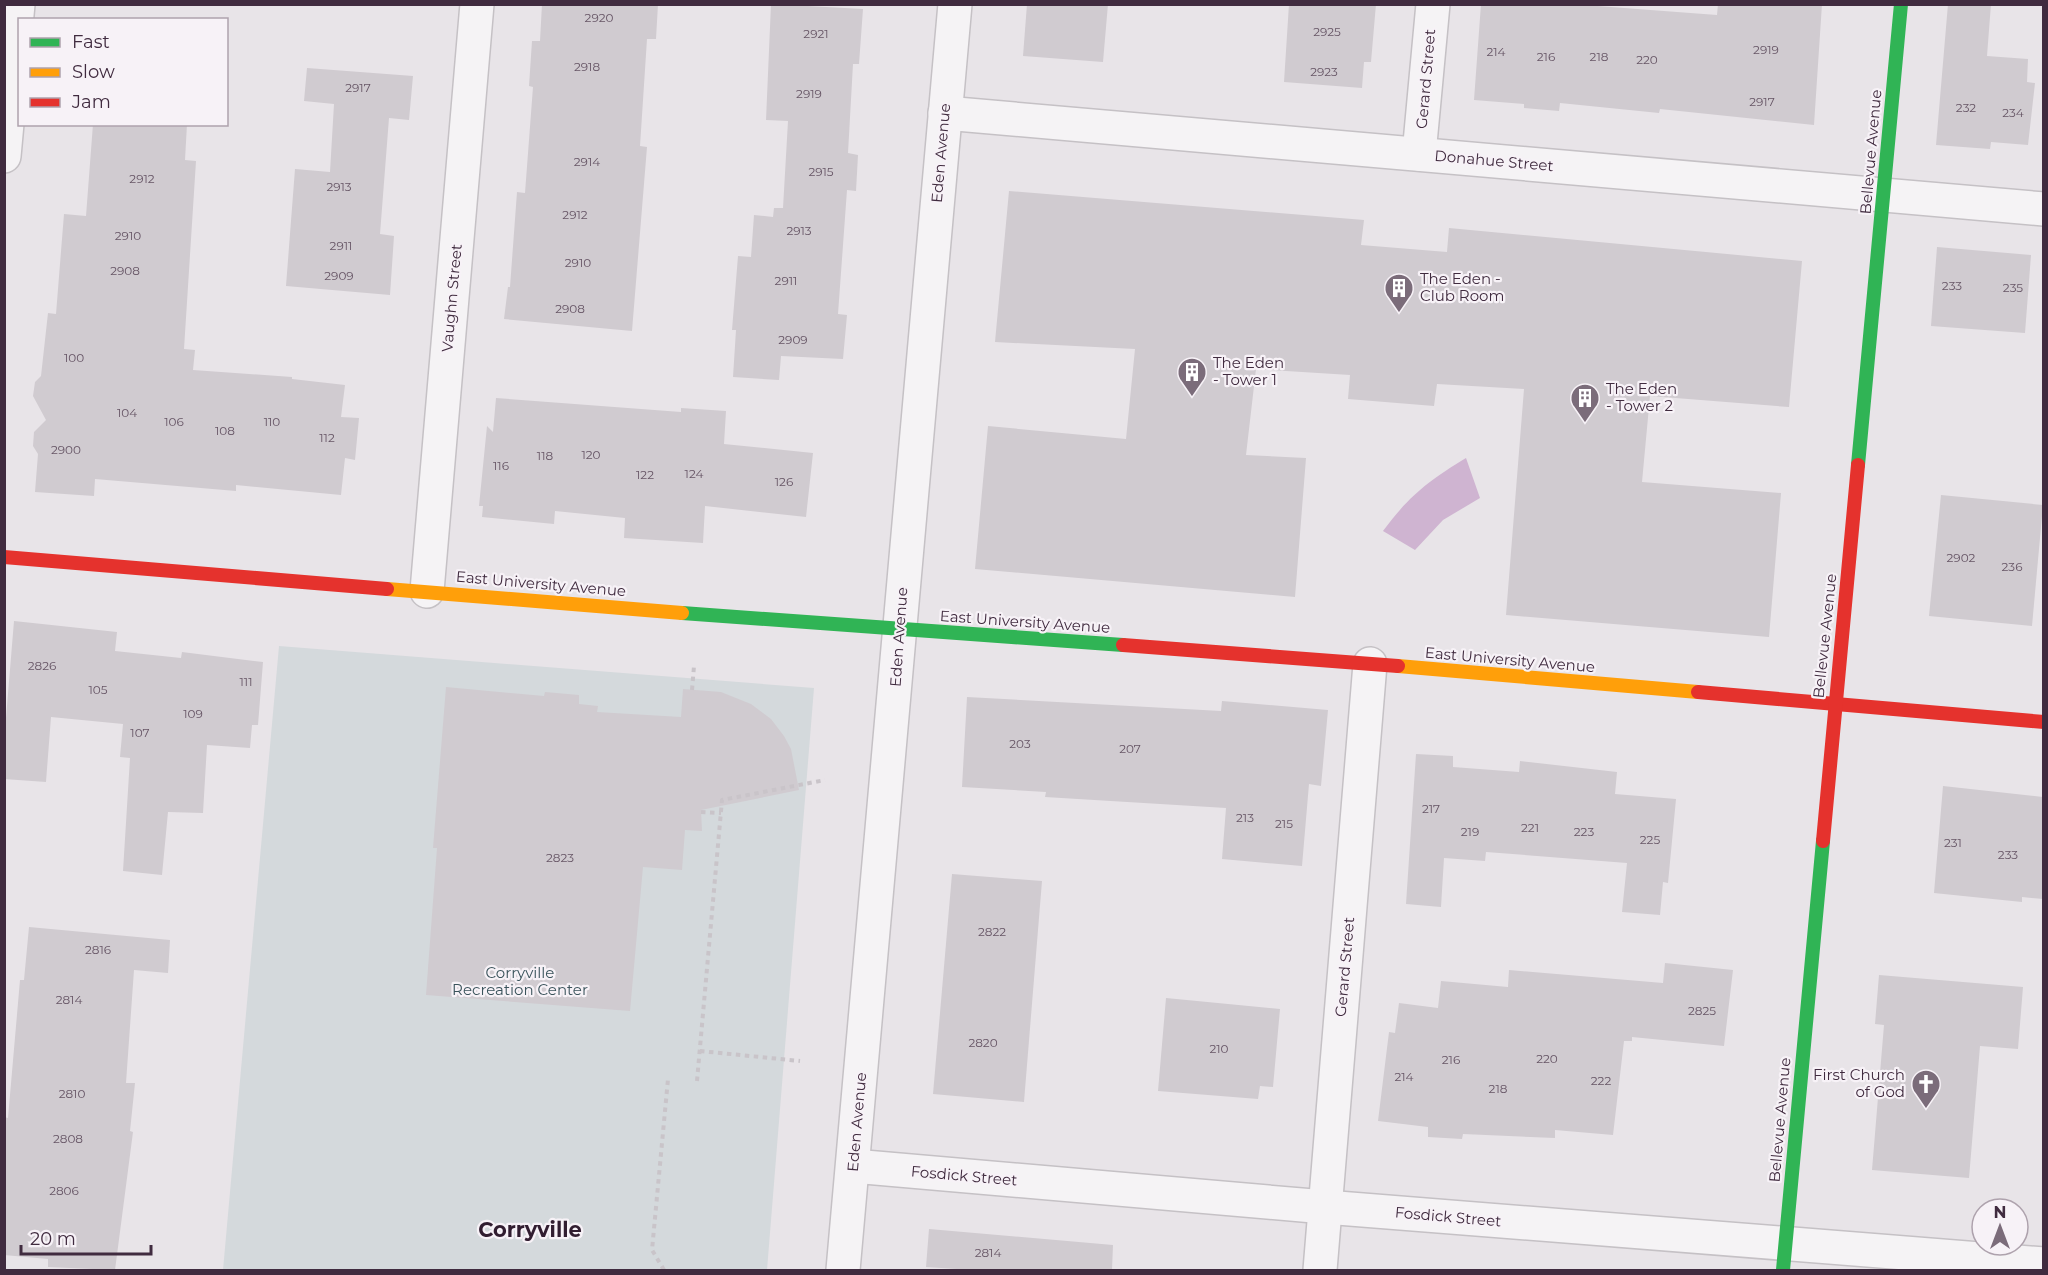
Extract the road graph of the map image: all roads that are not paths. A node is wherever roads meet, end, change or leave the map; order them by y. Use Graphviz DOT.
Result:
graph roads {
  1 [pos="18,4"];
  2 [pos="477,4"];
  3 [pos="955,4"];
  4 [pos="1433,4"];
  5 [pos="1901,4"];
  6 [pos="945,113"];
  7 [pos="1419,154"];
  8 [pos="4,156"];
  9 [pos="1884,196"];
  10 [pos="2043,209"];
  11 [pos="4,557"];
  12 [pos="427,591"];
  13 [pos="900,631"];
  14 [pos="1370,664"];
  15 [pos="1835,704"];
  16 [pos="2043,722"];
  17 [pos="854,1166"];
  18 [pos="1325,1207"];
  19 [pos="1784,1257"];
  20 [pos="2043,1264"];
  21 [pos="843,1270"];
  22 [pos="1320,1270"];
  1 -- 8 [label="street"];
  2 -- 12 [label="street, Vaughn Street"];
  3 -- 6 [label="street, Eden Avenue"];
  4 -- 7 [label="street, Gerard Street"];
  5 -- 9 [label="street, Bellevue Avenue"];
  6 -- 7 [label="street, Donahue Street"];
  6 -- 13 [label="street, Eden Avenue"];
  7 -- 9 [label="street, Donahue Street"];
  9 -- 10 [label="street, Donahue Street"];
  9 -- 15 [label="street, Bellevue Avenue"];
  11 -- 12 [label="street, East University Avenue"];
  12 -- 13 [label="street, East University Avenue"];
  13 -- 14 [label="street, East University Avenue"];
  13 -- 17 [label="street, Eden Avenue"];
  14 -- 15 [label="street, East University Avenue"];
  14 -- 18 [label="street, Gerard Street"];
  15 -- 16 [label="street, East University Avenue"];
  15 -- 19 [label="street, Bellevue Avenue"];
  17 -- 18 [label="street, Fosdick Street"];
  17 -- 21 [label="street, Eden Avenue"];
  18 -- 19 [label="street, Fosdick Street"];
  18 -- 22 [label="street, Gerard Street"];
  19 -- 20 [label="street, Fosdick Street"];
}
